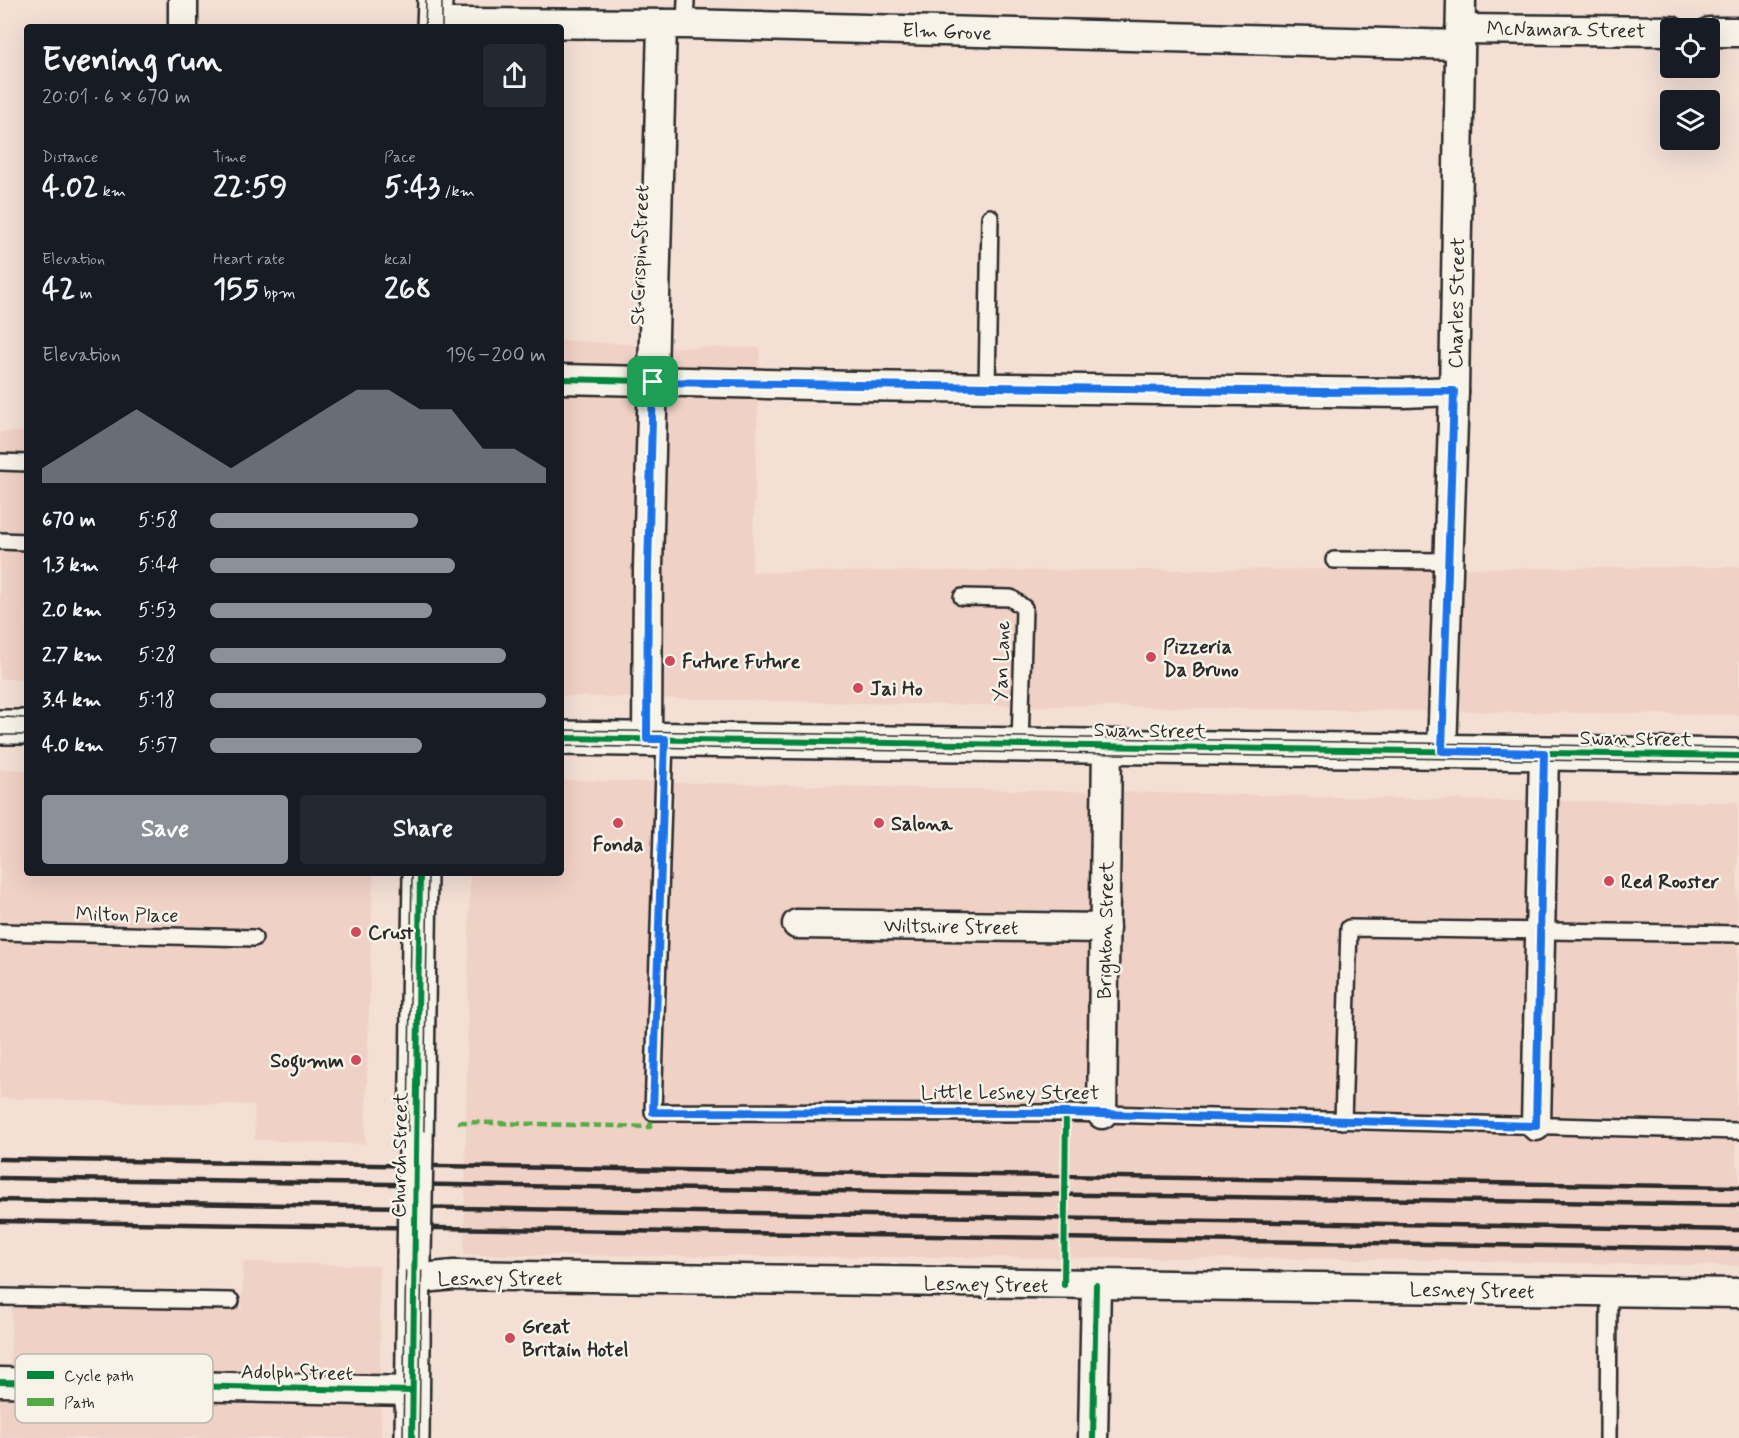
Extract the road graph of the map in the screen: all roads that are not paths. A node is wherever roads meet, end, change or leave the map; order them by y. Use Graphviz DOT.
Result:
graph roads {
  1 [pos="183,0"];
  2 [pos="1461,0"];
  3 [pos="677,16"];
  4 [pos="434,17"];
  5 [pos="183,24"];
  6 [pos="1660,31"];
  7 [pos="1720,32"];
  8 [pos="1739,32"];
  9 [pos="1460,37"];
  10 [pos="990,217"];
  11 [pos="564,379"];
  12 [pos="653,382"];
  13 [pos="987,388"];
  14 [pos="1454,391"];
  15 [pos="0,462"];
  16 [pos="24,462"];
  17 [pos="0,541"];
  18 [pos="24,542"];
  19 [pos="1334,560"];
  20 [pos="1449,561"];
  21 [pos="962,597"];
  22 [pos="0,727"];
  23 [pos="24,727"];
  24 [pos="564,738"];
  25 [pos="656,739"];
  26 [pos="1020,745"];
  27 [pos="1107,746"];
  28 [pos="1442,751"];
  29 [pos="1544,753"];
  30 [pos="1739,756"];
  31 [pos="420,876"];
  32 [pos="797,924"];
  33 [pos="1105,928"];
  34 [pos="1540,930"];
  35 [pos="0,932"];
  36 [pos="1739,934"];
  37 [pos="254,938"];
  38 [pos="1102,1114"];
  39 [pos="1343,1121"];
  40 [pos="1536,1126"];
  41 [pos="1739,1131"];
  42 [pos="413,1268"];
  43 [pos="1096,1285"];
  44 [pos="1609,1292"];
  45 [pos="1739,1293"];
  46 [pos="1,1297"];
  47 [pos="231,1301"];
  48 [pos="0,1382"];
  49 [pos="15,1382"];
  50 [pos="213,1387"];
  51 [pos="412,1391"];
  52 [pos="412,1438"];
  53 [pos="1093,1438"];
  54 [pos="1608,1438"];
  1 -- 5 [label="street"];
  2 -- 9 [label="street, Charles Street"];
  3 -- 4 [label="street, Elm Grove"];
  3 -- 9 [label="street, Elm Grove"];
  3 -- 12 [label="street, St Crispin Street"];
  6 -- 9 [label="street, McNamara Street"];
  7 -- 8 [label="street"];
  9 -- 14 [label="street, Charles Street"];
  10 -- 13 [label="lane"];
  11 -- 12 [label="street"];
  12 -- 13 [label="street"];
  12 -- 25 [label="street, St Crispin Street"];
  13 -- 14 [label="street"];
  14 -- 20 [label="street, Charles Street"];
  15 -- 16 [label="lane"];
  17 -- 18 [label="lane"];
  19 -- 20 [label="lane"];
  20 -- 28 [label="street, Charles Street"];
  21 -- 26 [label="lane, Yan Lane"];
  22 -- 23 [label="main road"];
  24 -- 25 [label="main road, Swan Street"];
  25 -- 26 [label="main road, Swan Street"];
  25 -- 38 [label="lane, Little Lesney Street"];
  26 -- 27 [label="main road, Swan Street"];
  27 -- 28 [label="main road, Swan Street"];
  27 -- 33 [label="street, Brighton Street"];
  28 -- 29 [label="main road, Swan Street"];
  29 -- 30 [label="main road, Swan Street"];
  29 -- 34 [label="street"];
  31 -- 42 [label="main road, Church Street, bridge"];
  32 -- 33 [label="street, Wiltshire Street"];
  33 -- 38 [label="street, Brighton Street"];
  34 -- 36 [label="lane"];
  34 -- 39 [label="lane"];
  34 -- 40 [label="street"];
  35 -- 37 [label="lane, Milton Place"];
  38 -- 39 [label="lane, Little Lesney Street"];
  39 -- 40 [label="lane, Little Lesney Street"];
  40 -- 41 [label="lane, Little Lesney Street"];
  42 -- 43 [label="street, Lesney Street"];
  42 -- 51 [label="main road, Church Street"];
  43 -- 44 [label="street, Lesney Street"];
  43 -- 53 [label="street"];
  44 -- 45 [label="street, Lesney Street"];
  44 -- 54 [label="lane"];
  46 -- 47 [label="lane"];
  48 -- 49 [label="street, Adolph Street"];
  50 -- 51 [label="street, Adolph Street"];
  51 -- 52 [label="main road, Church Street"];
}
